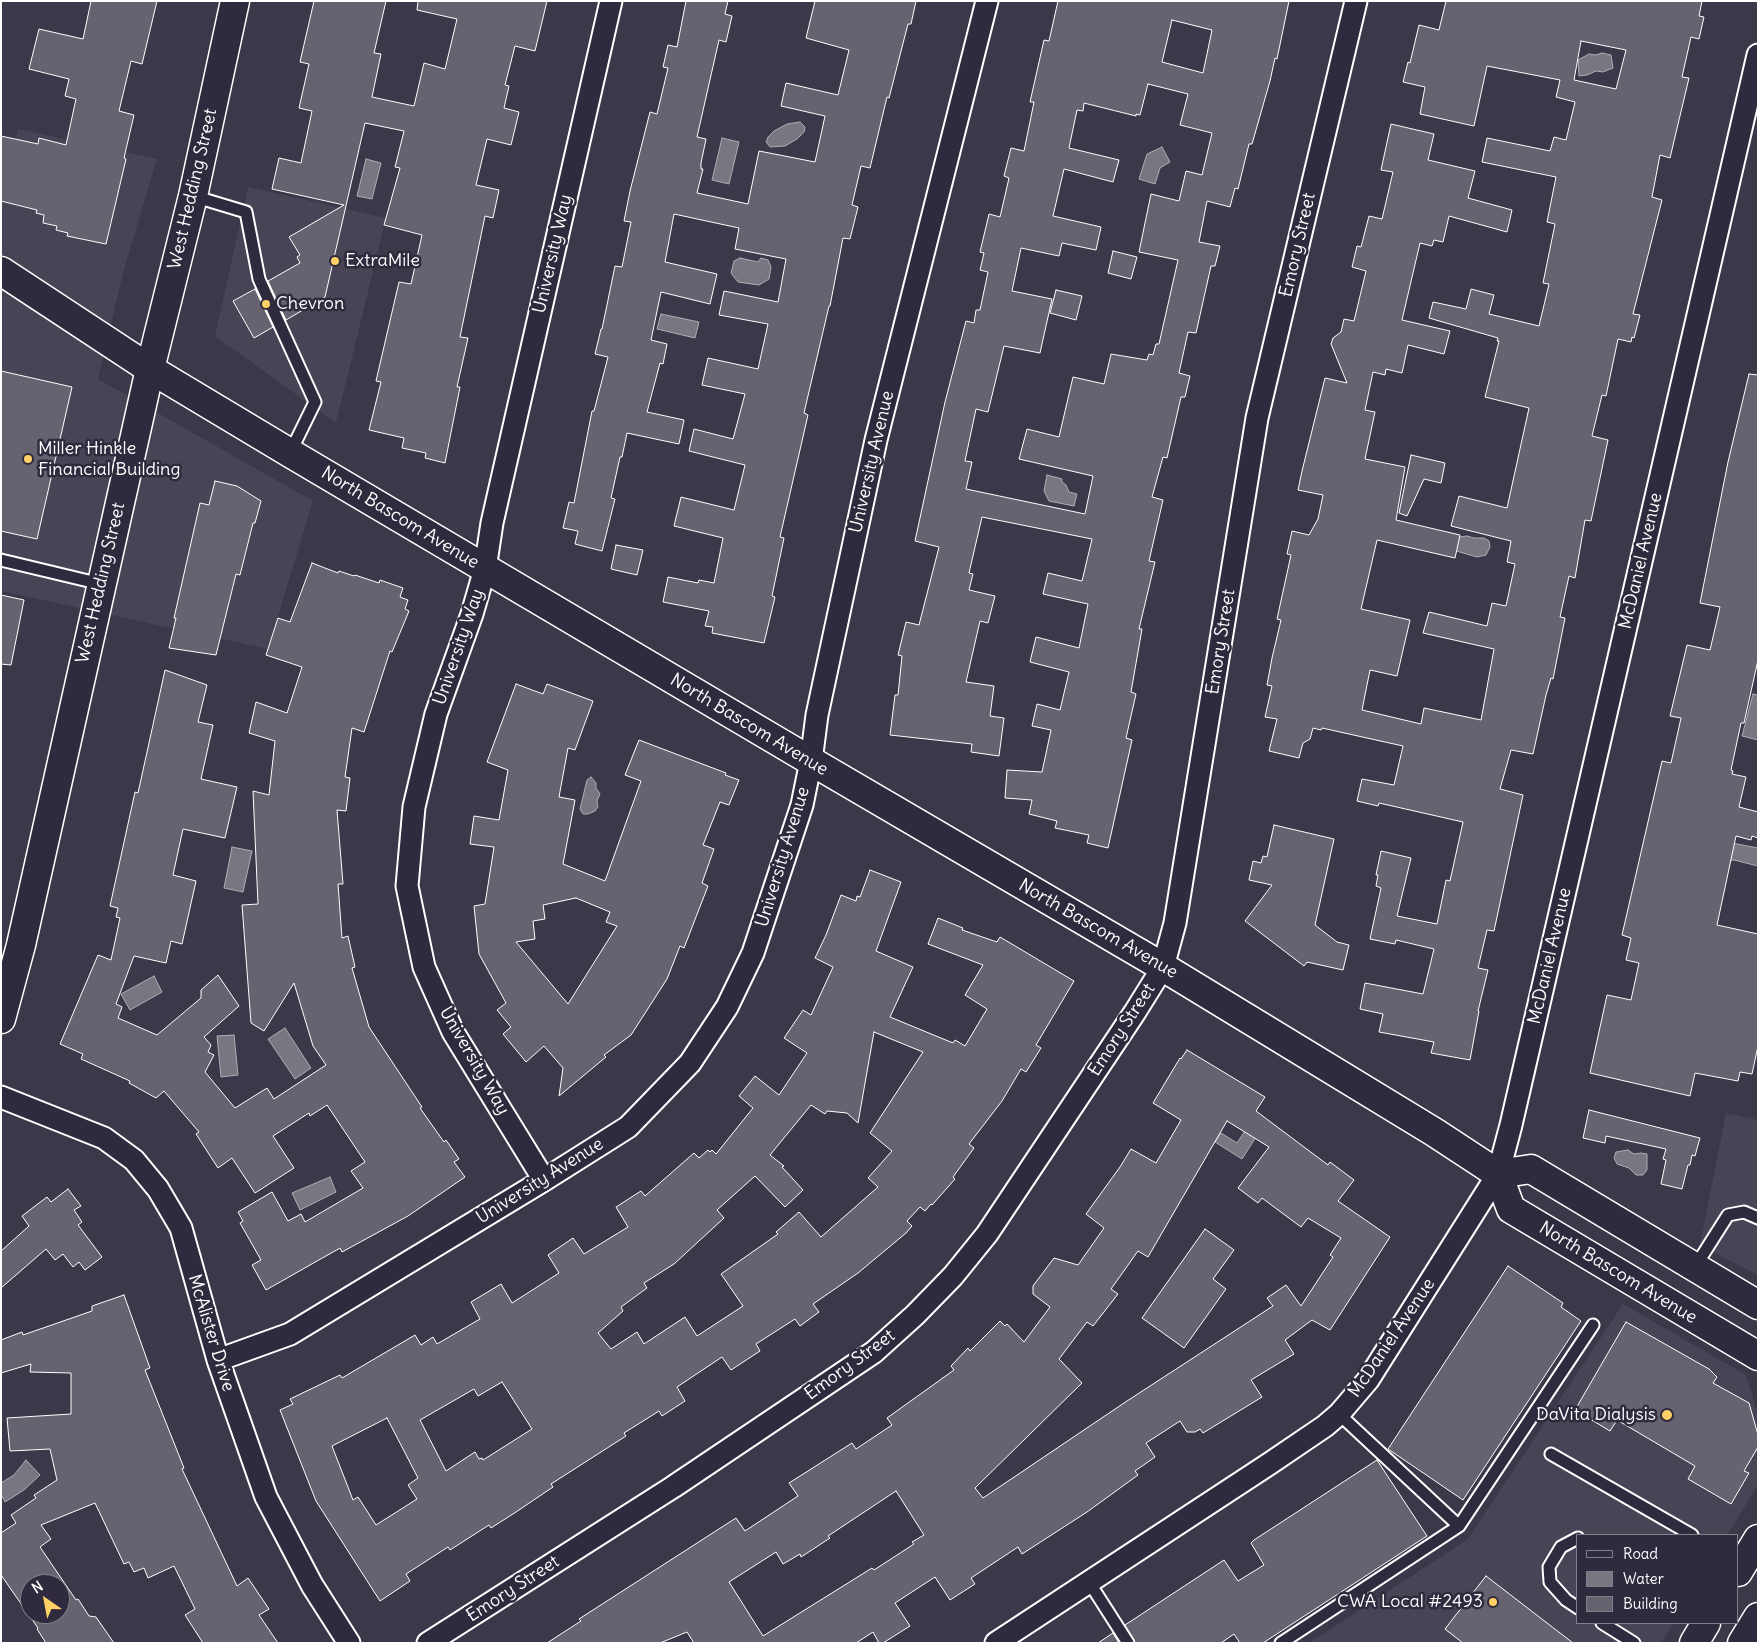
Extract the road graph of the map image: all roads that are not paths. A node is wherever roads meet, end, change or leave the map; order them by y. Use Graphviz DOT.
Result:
graph roads {
  1 [pos="235,1"];
  2 [pos="611,1"];
  3 [pos="987,1"];
  4 [pos="1356,1"];
  5 [pos="1758,55"];
  6 [pos="193,196"];
  7 [pos="3,278"];
  8 [pos="150,369"];
  9 [pos="290,453"];
  10 [pos="1,560"];
  11 [pos="485,569"];
  12 [pos="101,584"];
  13 [pos="811,762"];
  14 [pos="1163,967"];
  15 [pos="1,1019"];
  16 [pos="1,1098"];
  17 [pos="1498,1174"];
  18 [pos="544,1180"];
  19 [pos="1758,1218"];
  20 [pos="1695,1267"];
  21 [pos="1756,1302"];
  22 [pos="1593,1325"];
  23 [pos="1751,1352"];
  24 [pos="218,1360"];
  25 [pos="1758,1372"];
  26 [pos="1339,1414"];
  27 [pos="1551,1454"];
  28 [pos="1459,1526"];
  29 [pos="1690,1534"];
  30 [pos="1576,1539"];
  31 [pos="1758,1539"];
  32 [pos="1739,1567"];
  33 [pos="1089,1582"];
  34 [pos="1576,1607"];
  35 [pos="1758,1617"];
  36 [pos="1604,1624"];
  37 [pos="1705,1624"];
  38 [pos="349,1643"];
  39 [pos="428,1643"];
  40 [pos="996,1643"];
  41 [pos="1128,1643"];
  42 [pos="1280,1643"];
  43 [pos="1634,1643"];
  44 [pos="1694,1643"];
  45 [pos="1742,1643"];
  1 -- 6 [label="main road, West Hedding Street"];
  2 -- 11 [label="street, University Way"];
  3 -- 13 [label="street, University Avenue"];
  4 -- 14 [label="street, Emory Street"];
  5 -- 17 [label="street, McDaniel Avenue"];
  6 -- 8 [label="main road, West Hedding Street"];
  6 -- 9 [label="lane"];
  7 -- 8 [label="main road, North Bascom Avenue"];
  8 -- 9 [label="main road, North Bascom Avenue"];
  8 -- 12 [label="main road, West Hedding Street"];
  9 -- 11 [label="main road, North Bascom Avenue"];
  10 -- 12 [label="lane"];
  11 -- 13 [label="main road, North Bascom Avenue"];
  11 -- 18 [label="street, University Way"];
  12 -- 15 [label="main road, West Hedding Street"];
  13 -- 14 [label="main road, North Bascom Avenue"];
  13 -- 18 [label="street, University Avenue"];
  14 -- 17 [label="main road, North Bascom Avenue"];
  14 -- 39 [label="street, Emory Street"];
  16 -- 24 [label="street, McAlister Drive"];
  17 -- 20 [label="main road"];
  17 -- 23 [label="main road, North Bascom Avenue"];
  17 -- 26 [label="street, McDaniel Avenue"];
  18 -- 24 [label="street, University Avenue"];
  19 -- 20 [label="lane"];
  20 -- 21 [label="main road"];
  22 -- 28 [label="lane"];
  23 -- 25 [label="main road"];
  24 -- 38 [label="street, McAlister Drive"];
  26 -- 28 [label="lane"];
  26 -- 33 [label="street, McDaniel Avenue"];
  27 -- 29 [label="lane"];
  28 -- 42 [label="lane"];
  30 -- 34 [label="lane"];
  31 -- 32 [label="main road"];
  33 -- 40 [label="street, McDaniel Avenue"];
  33 -- 41 [label="lane"];
  35 -- 45 [label="main road"];
  36 -- 43 [label="lane"];
  37 -- 44 [label="main road"];
}
